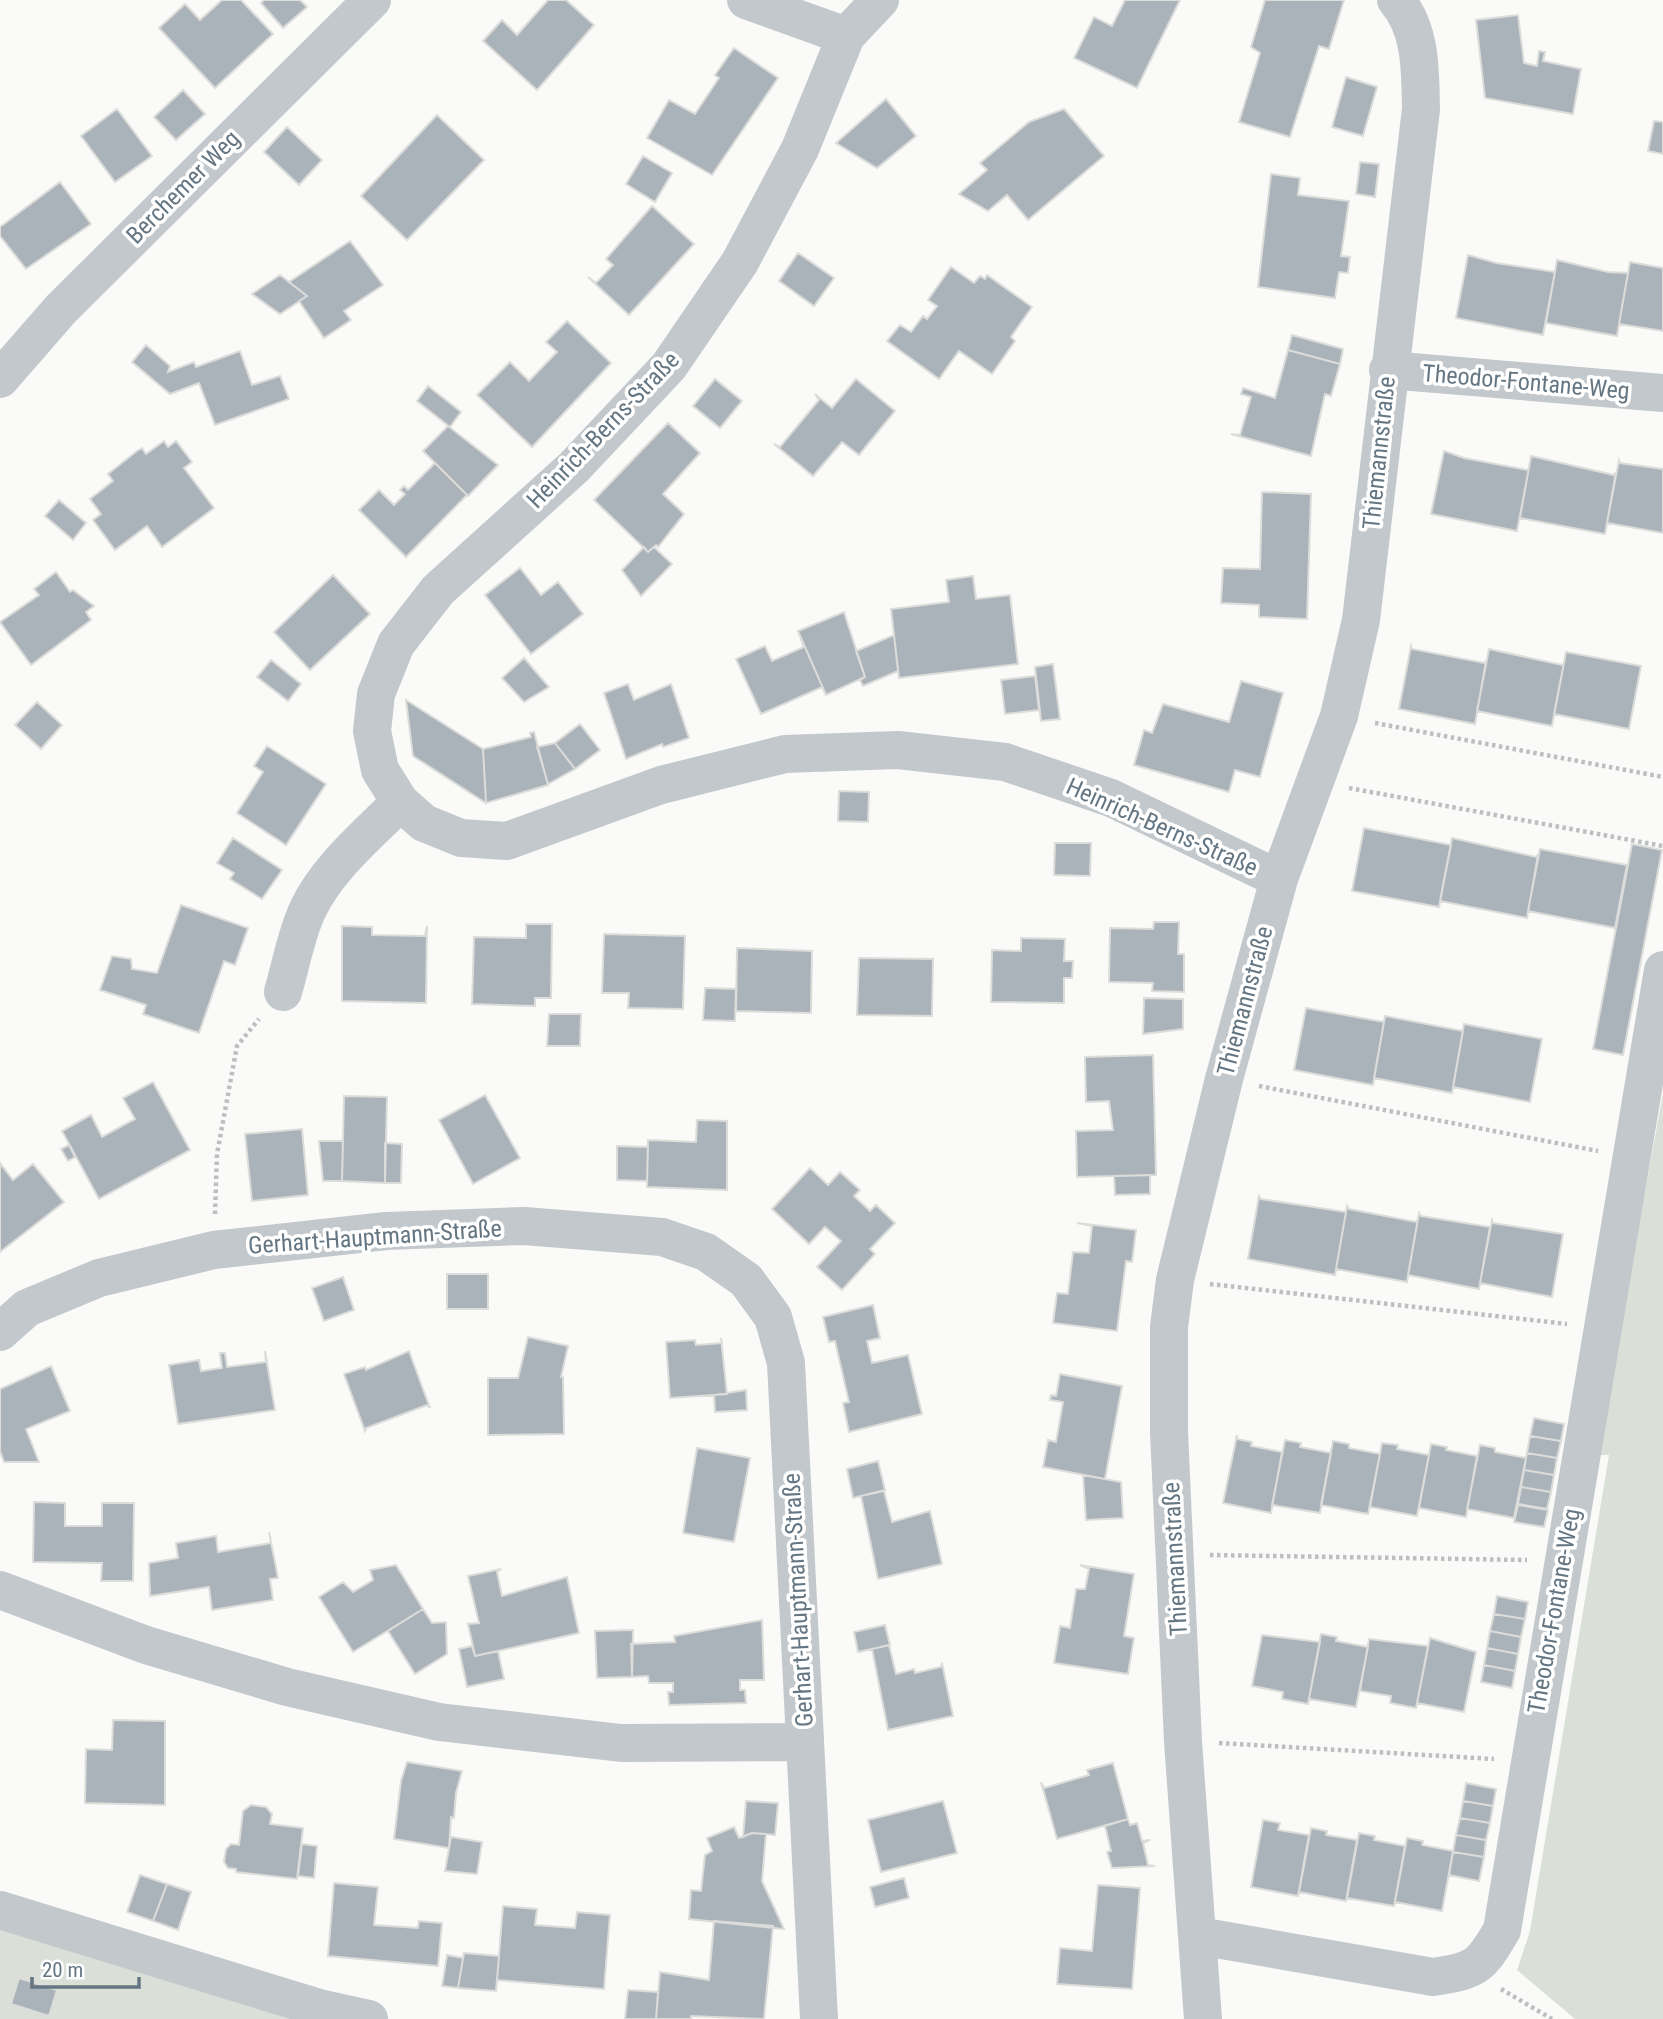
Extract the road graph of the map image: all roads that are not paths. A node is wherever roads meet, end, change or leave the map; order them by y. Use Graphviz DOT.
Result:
graph roads {
  1 [pos="372,0"];
  2 [pos="746,0"];
  3 [pos="880,0"];
  4 [pos="1396,0"];
  5 [pos="846,36"];
  6 [pos="1388,370"];
  7 [pos="0,379"];
  8 [pos="1663,393"];
  9 [pos="400,802"];
  10 [pos="1279,879"];
  11 [pos="1663,970"];
  12 [pos="283,992"];
  13 [pos="0,1332"];
  14 [pos="0,1590"];
  15 [pos="805,1742"];
  16 [pos="0,1910"];
  17 [pos="1199,1936"];
  18 [pos="369,2019"];
  19 [pos="819,2019"];
  20 [pos="1203,2019"];
  1 -- 7 [label="street, Berchemer Weg"];
  2 -- 5 [label="street"];
  3 -- 5 [label="street"];
  4 -- 6 [label="street, Thiemannstraße"];
  5 -- 9 [label="street, Heinrich-Berns-Straße"];
  6 -- 8 [label="street, Theodor-Fontane-Weg"];
  6 -- 10 [label="street, Thiemannstraße"];
  9 -- 10 [label="street, Heinrich-Berns-Straße"];
  9 -- 12 [label="street"];
  10 -- 17 [label="street, Thiemannstraße"];
  11 -- 17 [label="street, Theodor-Fontane-Weg"];
  13 -- 15 [label="street, Gerhart-Hauptmann-Straße"];
  14 -- 15 [label="street, Gerhart-Hauptmann-Straße"];
  15 -- 19 [label="street, Gerhart-Hauptmann-Straße"];
  16 -- 18 [label="street"];
  17 -- 20 [label="street, Thiemannstraße"];
}
